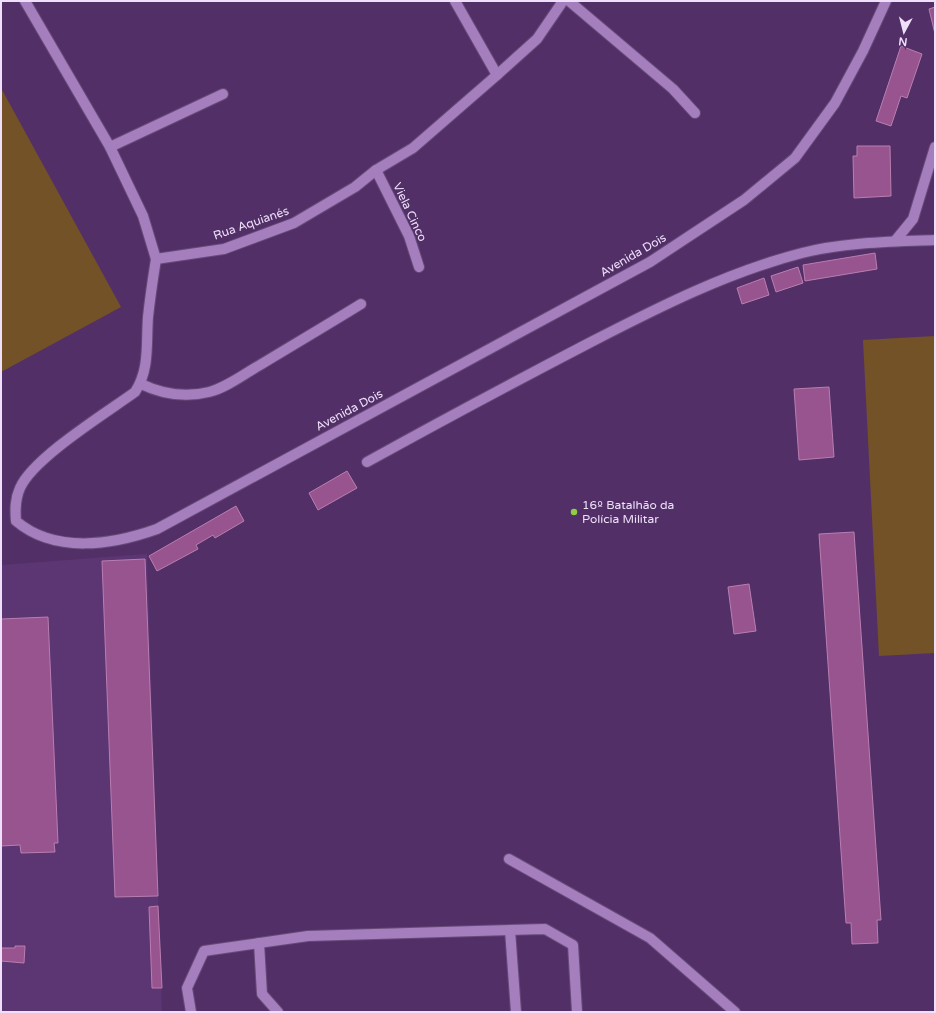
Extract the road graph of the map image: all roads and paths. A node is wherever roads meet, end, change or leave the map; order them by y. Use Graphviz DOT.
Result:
graph roads {
  1 [pos="26,1"];
  2 [pos="455,1"];
  3 [pos="563,1"];
  4 [pos="569,1"];
  5 [pos="886,1"];
  6 [pos="497,75"];
  7 [pos="223,94"];
  8 [pos="695,113"];
  9 [pos="110,147"];
  10 [pos="935,147"];
  11 [pos="376,170"];
  12 [pos="930,181"];
  13 [pos="935,240"];
  14 [pos="894,242"];
  15 [pos="156,259"];
  16 [pos="419,267"];
  17 [pos="362,304"];
  18 [pos="141,384"];
  19 [pos="367,462"];
  20 [pos="509,859"];
  21 [pos="510,930"];
  22 [pos="258,943"];
  23 [pos="191,1012"];
  24 [pos="278,1012"];
  25 [pos="516,1012"];
  26 [pos="577,1012"];
  27 [pos="735,1012"];
  1 -- 9 [label="street"];
  2 -- 6 [label="street"];
  3 -- 6 [label="street, Rua Aquianés"];
  4 -- 8 [label="street"];
  5 -- 18 [label="street, Avenida Dois"];
  6 -- 11 [label="street, Rua Aquianés"];
  7 -- 9 [label="street"];
  9 -- 15 [label="street"];
  10 -- 12 [label="street"];
  11 -- 15 [label="street, Rua Aquianés"];
  11 -- 16 [label="street, Viela Cinco"];
  12 -- 14 [label="street"];
  13 -- 14 [label="street"];
  14 -- 19 [label="street"];
  15 -- 18 [label="street"];
  17 -- 18 [label="street"];
  20 -- 27 [label="street"];
  21 -- 22 [label="street"];
  21 -- 25 [label="street"];
  21 -- 26 [label="street"];
  22 -- 23 [label="street"];
  22 -- 24 [label="street"];
}
